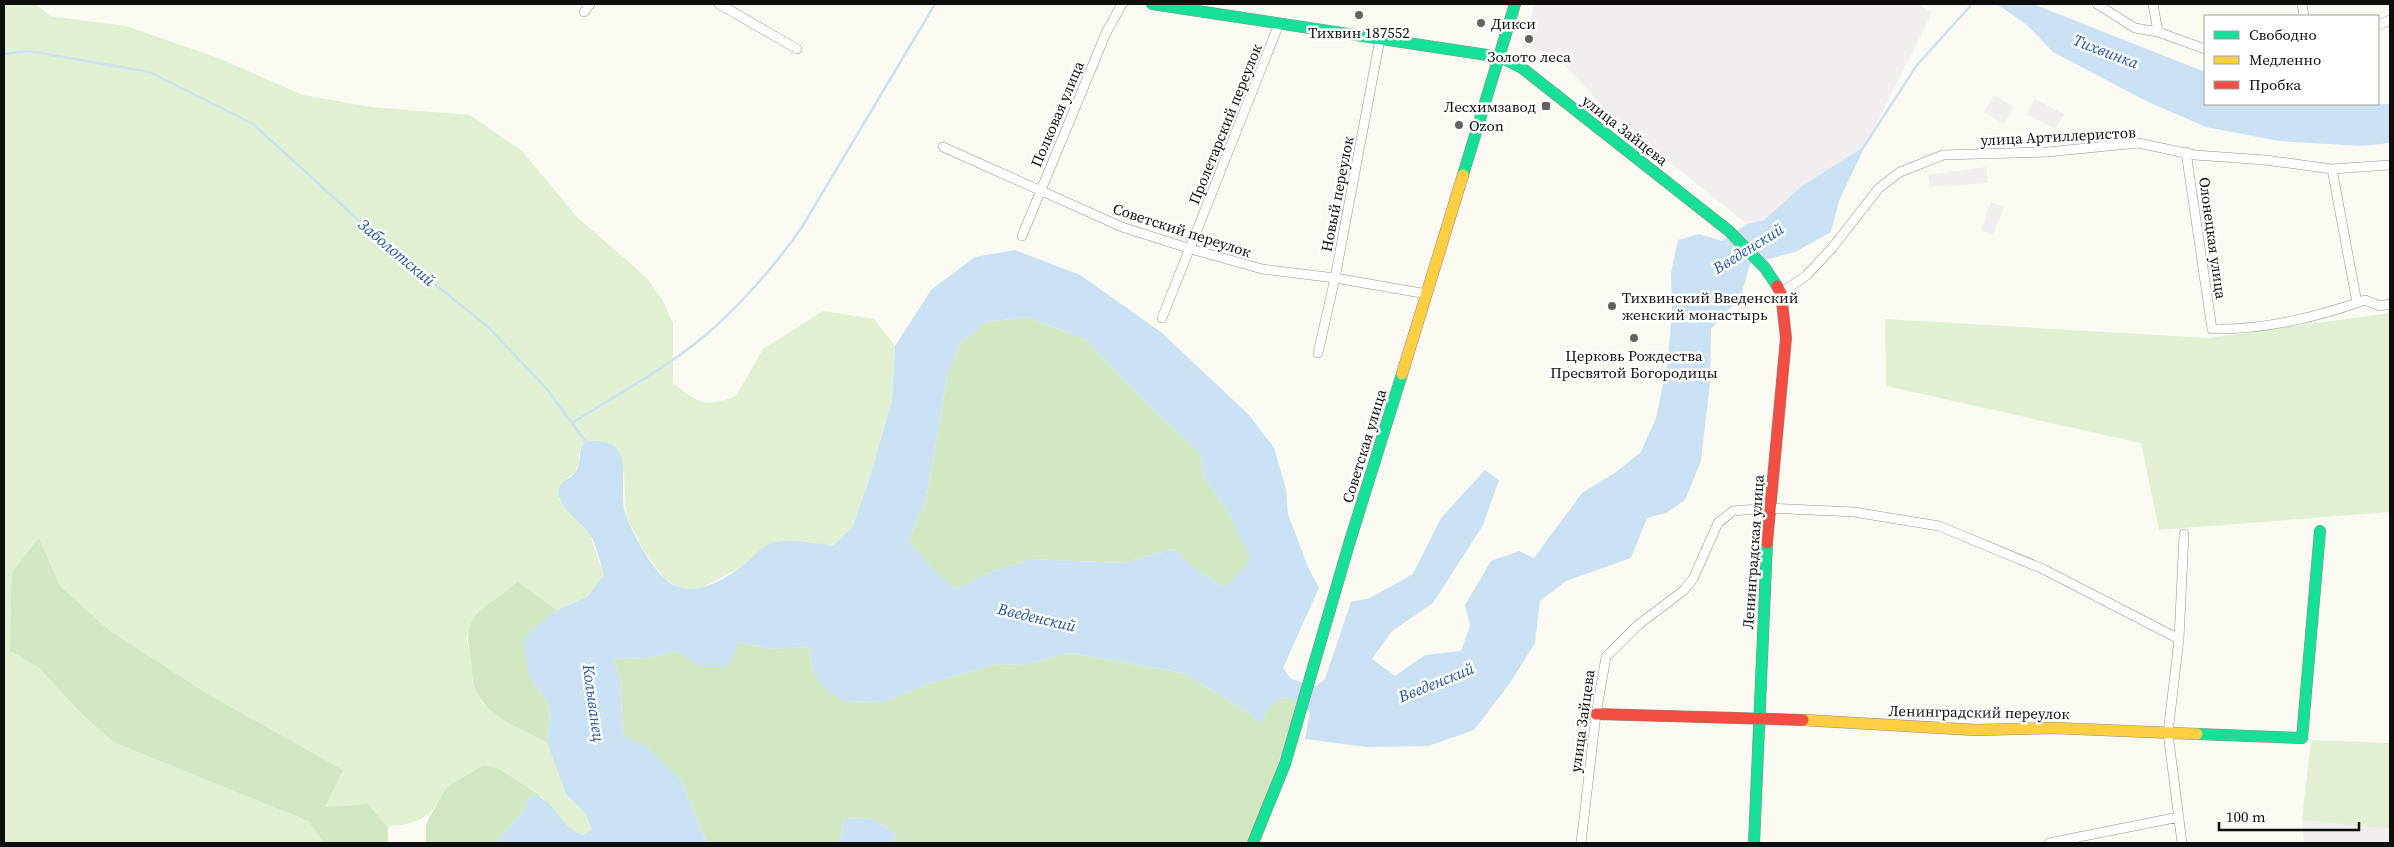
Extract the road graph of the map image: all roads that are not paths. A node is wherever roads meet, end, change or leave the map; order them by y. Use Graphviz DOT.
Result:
graph roads {
  1 [pos="590,4"];
  2 [pos="719,4"];
  3 [pos="1122,4"];
  4 [pos="1152,4"];
  5 [pos="1514,4"];
  6 [pos="2097,4"];
  7 [pos="2153,4"];
  8 [pos="584,12"];
  9 [pos="1279,24"];
  10 [pos="2158,32"];
  11 [pos="1380,39"];
  12 [pos="2204,49"];
  13 [pos="797,50"];
  14 [pos="1500,57"];
  15 [pos="943,147"];
  16 [pos="2186,152"];
  17 [pos="2390,165"];
  18 [pos="2332,169"];
  19 [pos="1040,191"];
  20 [pos="1022,236"];
  21 [pos="1191,249"];
  22 [pos="1765,268"];
  23 [pos="1336,278"];
  24 [pos="1781,293"];
  25 [pos="1427,294"];
  26 [pos="2357,303"];
  27 [pos="2390,304"];
  28 [pos="1162,318"];
  29 [pos="1318,353"];
  30 [pos="1769,508"];
  31 [pos="2320,531"];
  32 [pos="2184,534"];
  33 [pos="2178,639"];
  34 [pos="1596,714"];
  35 [pos="1758,718"];
  36 [pos="2168,733"];
  37 [pos="2180,817"];
  38 [pos="1254,843"];
  39 [pos="1581,843"];
  40 [pos="1754,843"];
  41 [pos="2050,843"];
  42 [pos="2182,843"];
  1 -- 8 [label="street"];
  2 -- 13 [label="street"];
  3 -- 19 [label="street, Полковая улица"];
  4 -- 9 [label="main road, улица Зайцева"];
  5 -- 14 [label="main road, Советская улица"];
  6 -- 10 [label="street"];
  7 -- 10 [label="street"];
  9 -- 11 [label="main road, улица Зайцева"];
  9 -- 21 [label="street, Пролетарский переулок"];
  10 -- 12 [label="street"];
  11 -- 14 [label="main road, улица Зайцева"];
  11 -- 23 [label="street, Новый переулок"];
  14 -- 22 [label="main road, улица Зайцева"];
  14 -- 25 [label="main road, Советская улица"];
  15 -- 19 [label="street, Советский переулок"];
  16 -- 18 [label="street, улица Артиллеристов"];
  16 -- 24 [label="street, улица Артиллеристов"];
  16 -- 26 [label="street, Олонецкая улица"];
  17 -- 18 [label="street, улица Артиллеристов"];
  18 -- 26 [label="street"];
  19 -- 20 [label="street, Полковая улица"];
  19 -- 21 [label="street, Советский переулок"];
  21 -- 23 [label="street, Советский переулок"];
  21 -- 28 [label="street, Пролетарский переулок"];
  22 -- 24 [label="main road, Ленинградская улица"];
  23 -- 25 [label="street, Советский переулок"];
  23 -- 29 [label="street, Новый переулок"];
  24 -- 30 [label="main road, Ленинградская улица"];
  25 -- 38 [label="main road, Советская улица"];
  26 -- 27 [label="street"];
  30 -- 33 [label="street, улица Зайцева"];
  30 -- 34 [label="street, улица Зайцева"];
  30 -- 35 [label="main road, Ленинградская улица"];
  31 -- 36 [label="main road, Ленинградский переулок"];
  32 -- 33 [label="street"];
  33 -- 36 [label="street"];
  34 -- 35 [label="main road, Ленинградский переулок"];
  34 -- 39 [label="street, улица Зайцева"];
  35 -- 36 [label="main road, Ленинградский переулок"];
  35 -- 40 [label="main road, Ленинградская улица"];
  36 -- 37 [label="street"];
  37 -- 41 [label="street"];
  37 -- 42 [label="street"];
}
